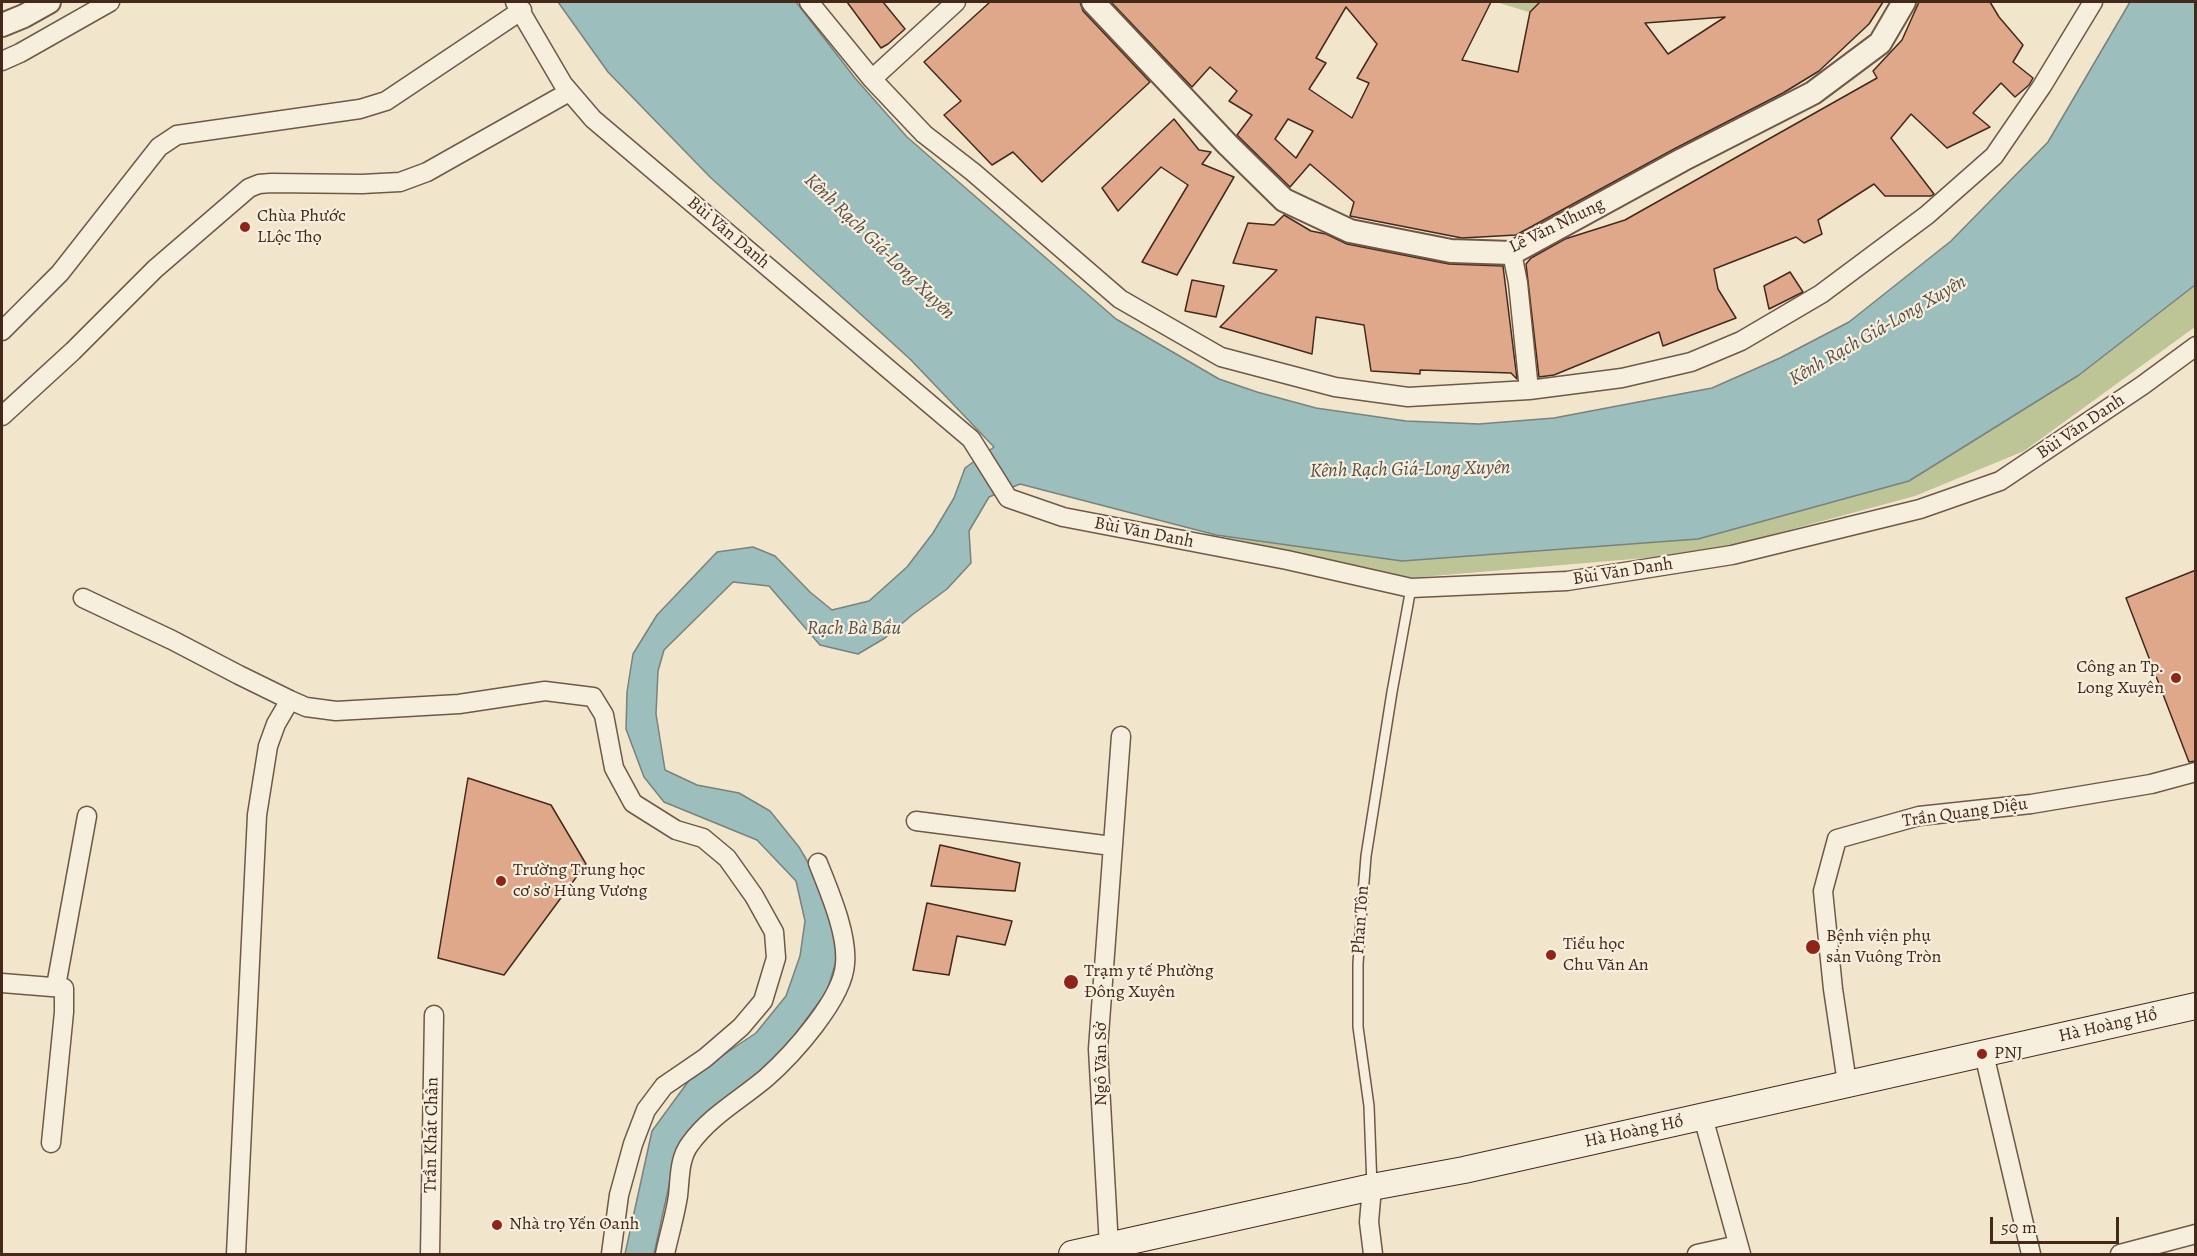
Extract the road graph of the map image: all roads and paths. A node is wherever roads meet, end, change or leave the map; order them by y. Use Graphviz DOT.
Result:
graph roads {
  1 [pos="48,2"];
  2 [pos="111,2"];
  3 [pos="809,2"];
  4 [pos="956,2"];
  5 [pos="1093,2"];
  6 [pos="1904,2"];
  7 [pos="2093,2"];
  8 [pos="521,9"];
  9 [pos="2,25"];
  10 [pos="2,61"];
  11 [pos="872,79"];
  12 [pos="566,88"];
  13 [pos="1512,253"];
  14 [pos="2,331"];
  15 [pos="2196,346"];
  16 [pos="1529,390"];
  17 [pos="2,416"];
  18 [pos="1411,588"];
  19 [pos="83,598"];
  20 [pos="290,700"];
  21 [pos="1121,736"];
  22 [pos="2196,772"];
  23 [pos="87,816"];
  24 [pos="916,821"];
  25 [pos="1112,846"];
  26 [pos="818,863"];
  27 [pos="2,982"];
  28 [pos="56,986"];
  29 [pos="2196,1006"];
  30 [pos="434,1016"];
  31 [pos="1984,1054"];
  32 [pos="1847,1083"];
  33 [pos="1703,1117"];
  34 [pos="51,1143"];
  35 [pos="1372,1187"];
  36 [pos="2196,1234"];
  37 [pos="1109,1246"];
  38 [pos="1740,1250"];
  39 [pos="236,1254"];
  40 [pos="430,1254"];
  41 [pos="611,1254"];
  42 [pos="665,1254"];
  43 [pos="1072,1254"];
  44 [pos="1373,1254"];
  45 [pos="1697,1254"];
  46 [pos="2031,1254"];
  47 [pos="2120,1254"];
  1 -- 9 [label="street"];
  2 -- 10 [label="street"];
  3 -- 11 [label="street"];
  4 -- 11 [label="street"];
  5 -- 13 [label="street, Lê Văn Nhung"];
  6 -- 13 [label="street, Lê Văn Nhung"];
  7 -- 16 [label="street"];
  8 -- 12 [label="street, Bùi Văn Danh"];
  8 -- 14 [label="street"];
  11 -- 16 [label="street"];
  12 -- 17 [label="street"];
  12 -- 18 [label="street, Bùi Văn Danh"];
  13 -- 16 [label="street"];
  15 -- 18 [label="street, Bùi Văn Danh"];
  18 -- 35 [label="lane, Phan Tôn"];
  19 -- 20 [label="street"];
  20 -- 39 [label="street"];
  20 -- 41 [label="street"];
  21 -- 25 [label="street, Ngô Văn Sở"];
  22 -- 32 [label="street, Trần Quang Diệu"];
  23 -- 28 [label="street"];
  24 -- 25 [label="street"];
  25 -- 37 [label="street, Ngô Văn Sở"];
  26 -- 42 [label="street"];
  27 -- 28 [label="street"];
  28 -- 34 [label="street"];
  29 -- 31 [label="main road, Hà Hoàng Hổ"];
  30 -- 40 [label="street, Trần Khát Chân"];
  31 -- 32 [label="main road, Hà Hoàng Hổ"];
  31 -- 46 [label="street"];
  32 -- 33 [label="main road, Hà Hoàng Hổ"];
  33 -- 35 [label="main road, Hà Hoàng Hổ"];
  33 -- 38 [label="street"];
  35 -- 37 [label="main road, Hà Hoàng Hổ"];
  35 -- 44 [label="street, Phan Tôn"];
  36 -- 47 [label="street"];
  37 -- 43 [label="main road, Hà Hoàng Hổ"];
  38 -- 45 [label="street"];
}
